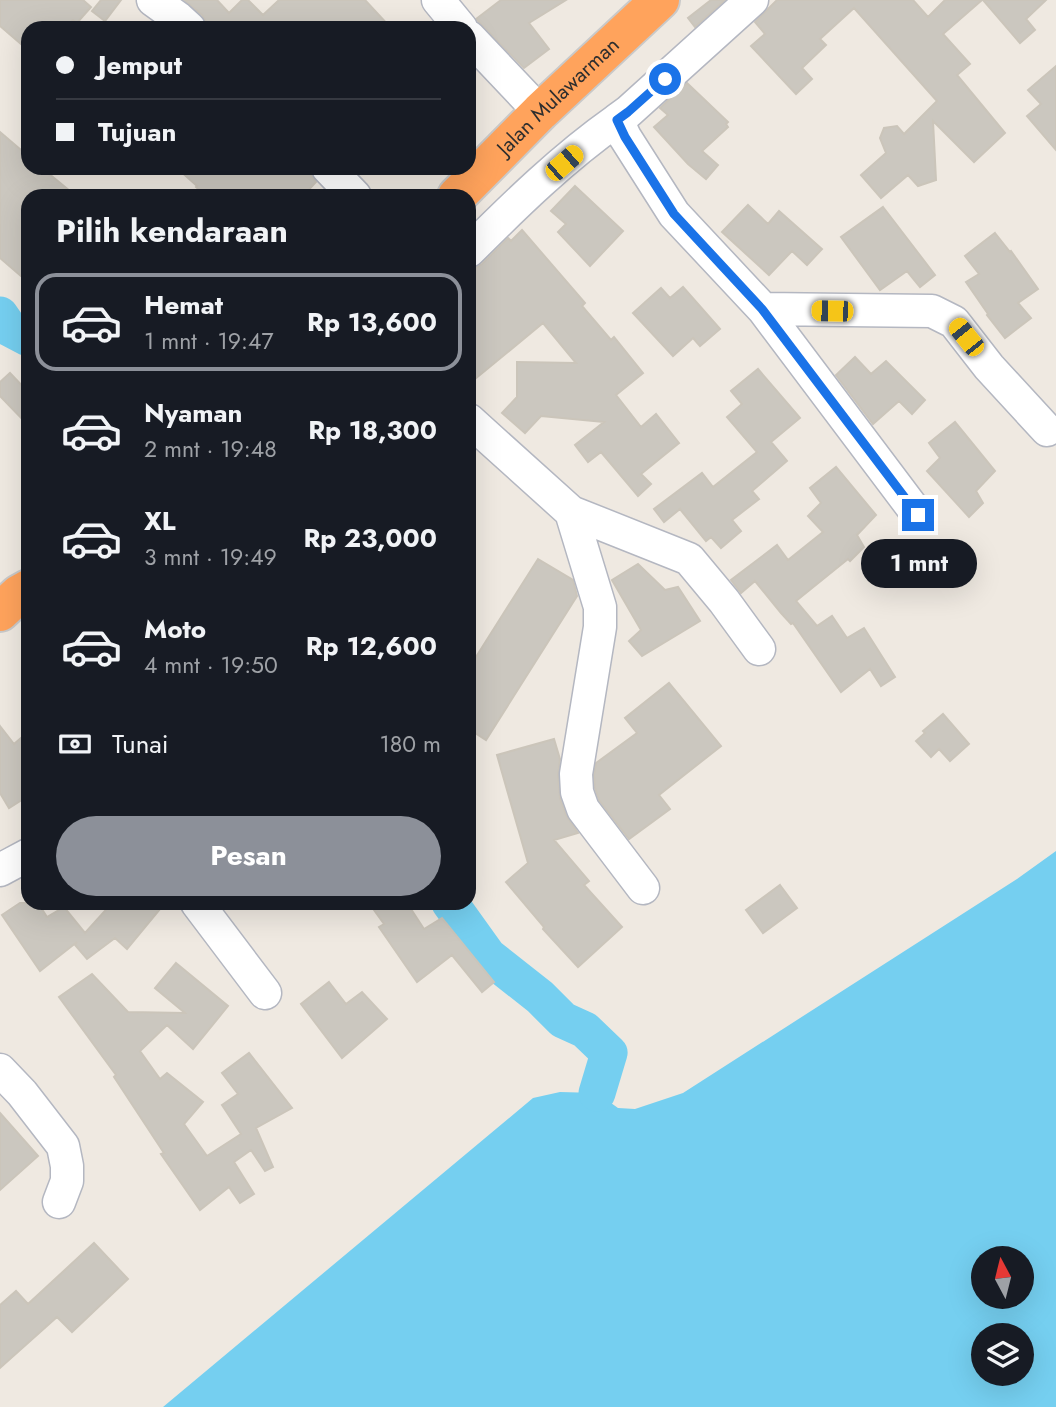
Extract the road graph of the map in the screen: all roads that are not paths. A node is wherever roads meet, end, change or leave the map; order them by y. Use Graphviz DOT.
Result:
graph roads {
  1 [pos="153,0"];
  2 [pos="438,0"];
  3 [pos="660,0"];
  4 [pos="752,0"];
  5 [pos="181,21"];
  6 [pos="455,21"];
  7 [pos="476,44"];
  8 [pos="540,112"];
  9 [pos="617,120"];
  10 [pos="335,175"];
  11 [pos="348,189"];
  12 [pos="464,189"];
  13 [pos="476,244"];
  14 [pos="762,309"];
  15 [pos="476,426"];
  16 [pos="1047,430"];
  17 [pos="571,512"];
  18 [pos="918,515"];
  19 [pos="759,649"];
  20 [pos="21,859"];
  21 [pos="0,870"];
  22 [pos="643,888"];
  23 [pos="202,910"];
  24 [pos="265,993"];
  25 [pos="0,1070"];
  26 [pos="59,1202"];
  1 -- 5 [label="street"];
  2 -- 6 [label="street"];
  3 -- 8 [label="highway, Jalan Mulawarman"];
  4 -- 9 [label="street"];
  7 -- 8 [label="street"];
  8 -- 12 [label="highway, Jalan Mulawarman"];
  9 -- 13 [label="street"];
  9 -- 14 [label="street"];
  10 -- 11 [label="street"];
  14 -- 16 [label="street"];
  14 -- 18 [label="street"];
  15 -- 17 [label="street"];
  17 -- 19 [label="street"];
  17 -- 22 [label="street"];
  20 -- 21 [label="street"];
  23 -- 24 [label="street"];
  25 -- 26 [label="street"];
}
